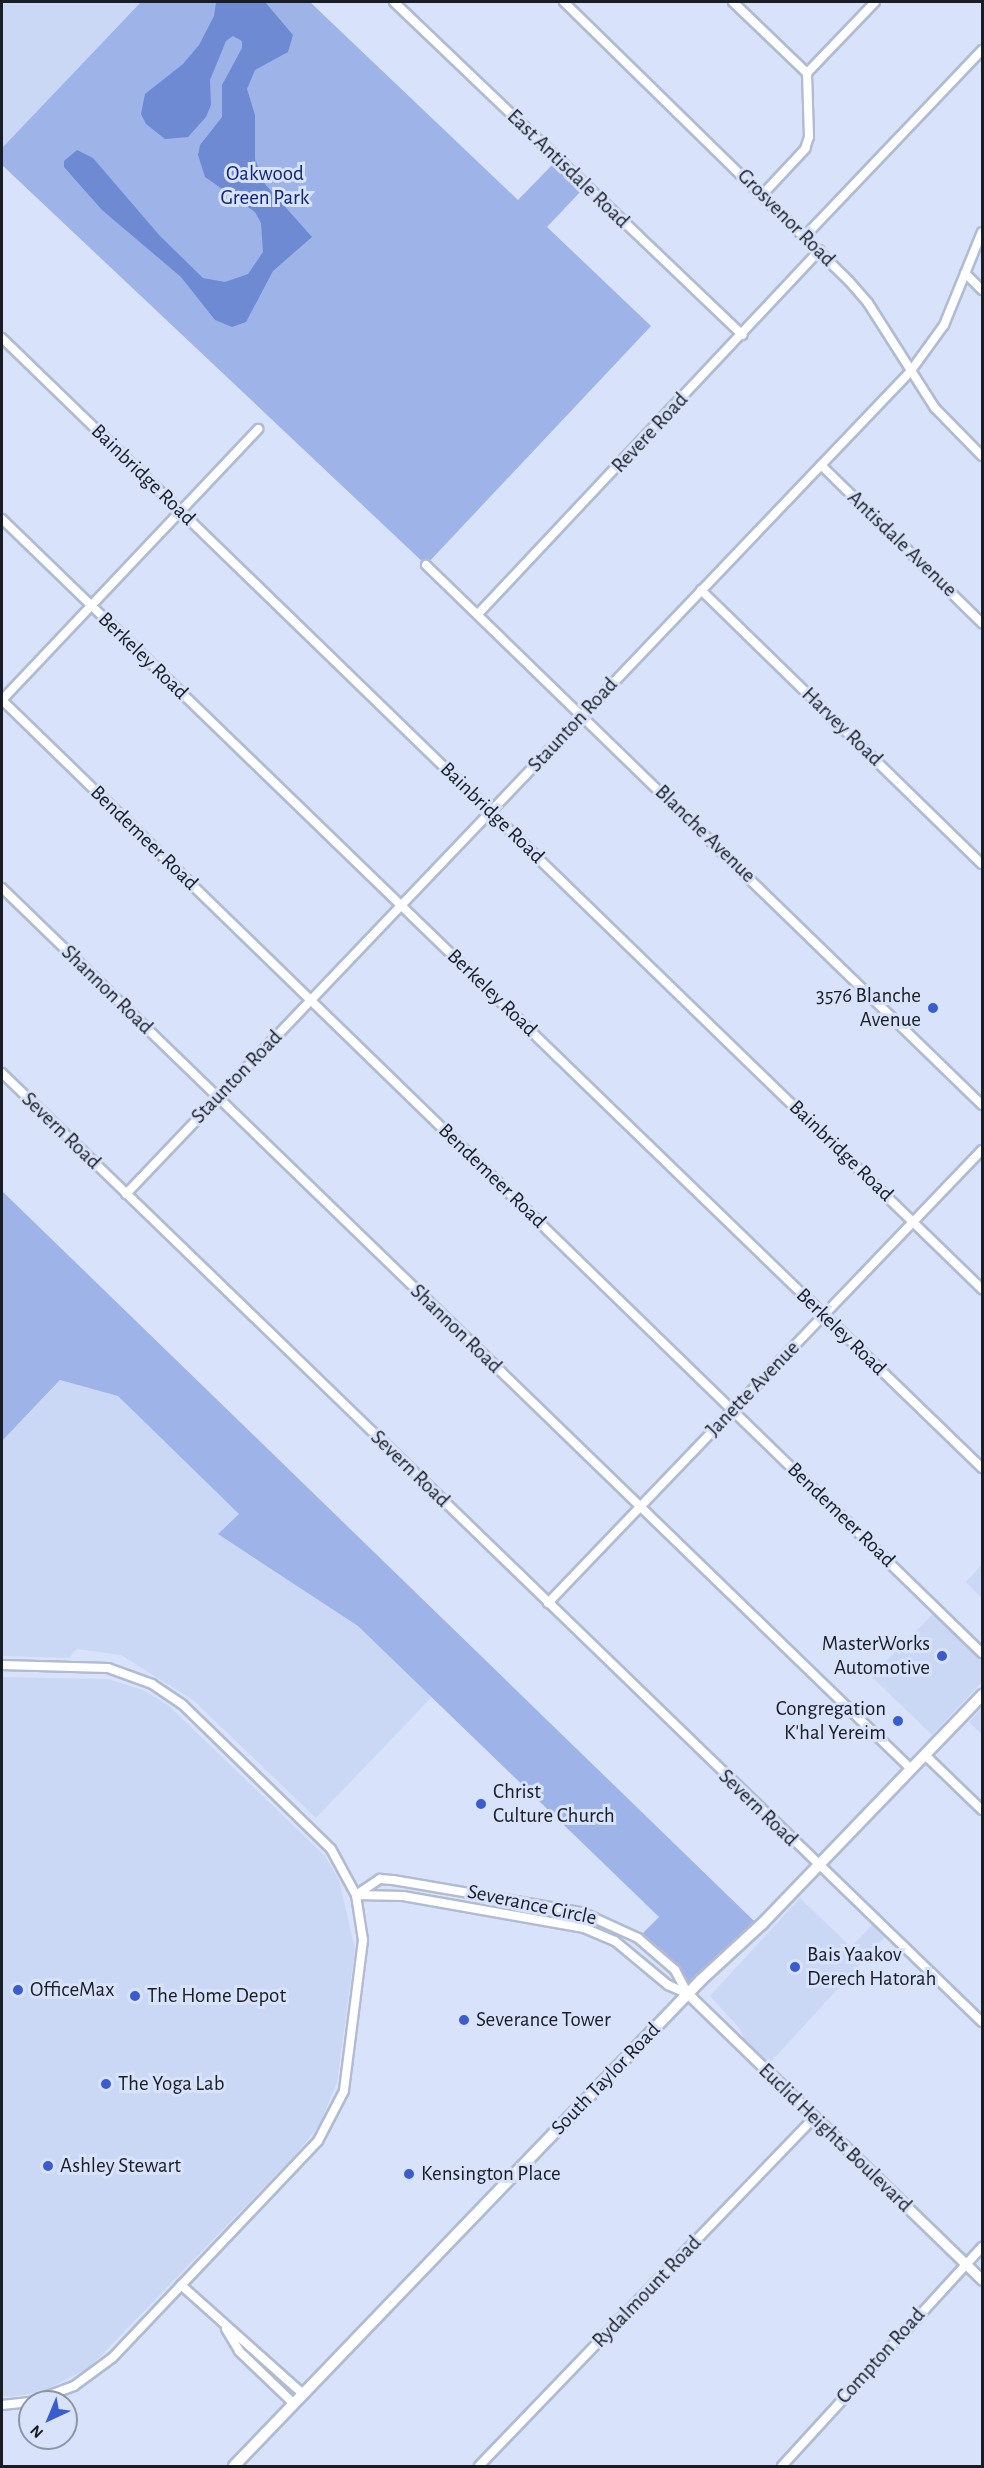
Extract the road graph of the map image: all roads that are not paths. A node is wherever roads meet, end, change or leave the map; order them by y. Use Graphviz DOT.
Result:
graph roads {
  1 [pos="394,2"];
  2 [pos="564,2"];
  3 [pos="733,2"];
  4 [pos="875,2"];
  5 [pos="982,50"];
  6 [pos="807,73"];
  7 [pos="762,194"];
  8 [pos="982,232"];
  9 [pos="806,235"];
  10 [pos="820,250"];
  11 [pos="965,273"];
  12 [pos="982,290"];
  13 [pos="742,335"];
  14 [pos="2,338"];
  15 [pos="910,372"];
  16 [pos="258,429"];
  17 [pos="982,456"];
  18 [pos="821,465"];
  19 [pos="181,511"];
  20 [pos="2,519"];
  21 [pos="426,565"];
  22 [pos="701,590"];
  23 [pos="91,606"];
  24 [pos="478,614"];
  25 [pos="982,623"];
  26 [pos="2,700"];
  27 [pos="583,714"];
  28 [pos="491,812"];
  29 [pos="982,864"];
  30 [pos="2,888"];
  31 [pos="402,905"];
  32 [pos="311,999"];
  33 [pos="2,1073"];
  34 [pos="218,1097"];
  35 [pos="982,1105"];
  36 [pos="982,1150"];
  37 [pos="126,1194"];
  38 [pos="914,1222"];
  39 [pos="982,1288"];
  40 [pos="824,1315"];
  41 [pos="733,1410"];
  42 [pos="982,1468"];
  43 [pos="640,1507"];
  44 [pos="548,1603"];
  45 [pos="982,1653"];
  46 [pos="2,1665"];
  47 [pos="982,1695"];
  48 [pos="925,1755"];
  49 [pos="911,1769"];
  50 [pos="982,1810"];
  51 [pos="818,1864"];
  52 [pos="356,1895"];
  53 [pos="688,1994"];
  54 [pos="982,2022"];
  55 [pos="814,2118"];
  56 [pos="982,2247"];
  57 [pos="966,2264"];
  58 [pos="982,2280"];
  59 [pos="181,2285"];
  60 [pos="226,2328"];
  61 [pos="66,2390"];
  62 [pos="303,2394"];
  63 [pos="18,2403"];
  64 [pos="2,2404"];
  65 [pos="294,2404"];
  66 [pos="234,2466"];
  67 [pos="479,2466"];
  68 [pos="782,2466"];
  1 -- 13 [label="street, East Antisdale Road"];
  2 -- 7 [label="street, Grosvenor Road"];
  3 -- 6 [label="street"];
  4 -- 6 [label="street"];
  5 -- 9 [label="street"];
  6 -- 7 [label="street"];
  7 -- 9 [label="street, Grosvenor Road"];
  8 -- 11 [label="street, Staunton Road"];
  9 -- 10 [label="street, Grosvenor Road"];
  10 -- 13 [label="street, Revere Road"];
  10 -- 15 [label="street, Grosvenor Road"];
  11 -- 12 [label="street"];
  11 -- 15 [label="street, Staunton Road"];
  13 -- 24 [label="street, Revere Road"];
  14 -- 19 [label="street, Bainbridge Road"];
  15 -- 17 [label="street, Grosvenor Road"];
  15 -- 18 [label="street, Staunton Road"];
  16 -- 19 [label="street"];
  18 -- 22 [label="street, Staunton Road"];
  18 -- 25 [label="street, Antisdale Avenue"];
  19 -- 23 [label="street"];
  19 -- 28 [label="street, Bainbridge Road"];
  20 -- 23 [label="street, Berkeley Road"];
  21 -- 24 [label="street, Blanche Avenue"];
  22 -- 27 [label="street, Staunton Road"];
  22 -- 29 [label="street, Harvey Road"];
  23 -- 26 [label="street"];
  23 -- 31 [label="street, Berkeley Road"];
  24 -- 27 [label="street, Blanche Avenue"];
  26 -- 32 [label="street, Bendemeer Road"];
  27 -- 28 [label="street, Staunton Road"];
  27 -- 35 [label="street, Blanche Avenue"];
  28 -- 31 [label="street, Staunton Road"];
  28 -- 38 [label="street, Bainbridge Road"];
  30 -- 34 [label="street, Shannon Road"];
  31 -- 32 [label="street, Staunton Road"];
  31 -- 40 [label="street, Berkeley Road"];
  32 -- 34 [label="street, Staunton Road"];
  32 -- 41 [label="street, Bendemeer Road"];
  33 -- 37 [label="street, Severn Road"];
  34 -- 37 [label="street, Staunton Road"];
  34 -- 43 [label="street, Shannon Road"];
  36 -- 38 [label="street, Janette Avenue"];
  37 -- 44 [label="street, Severn Road"];
  38 -- 39 [label="street, Bainbridge Road"];
  38 -- 40 [label="street, Janette Avenue"];
  40 -- 41 [label="street, Janette Avenue"];
  40 -- 42 [label="street, Berkeley Road"];
  41 -- 43 [label="street, Janette Avenue"];
  41 -- 45 [label="street, Bendemeer Road"];
  43 -- 44 [label="street, Janette Avenue"];
  43 -- 49 [label="street, Shannon Road"];
  44 -- 51 [label="street, Severn Road"];
  46 -- 52 [label="street"];
  47 -- 48 [label="main road, South Taylor Road"];
  48 -- 49 [label="main road, South Taylor Road"];
  48 -- 50 [label="street"];
  49 -- 51 [label="main road, South Taylor Road"];
  51 -- 53 [label="main road, South Taylor Road"];
  51 -- 54 [label="street, Severn Road"];
  52 -- 53 [label="street, Severance Circle"];
  52 -- 53 [label="street, Severance Circle"];
  52 -- 59 [label="street"];
  53 -- 55 [label="street, Euclid Heights Boulevard"];
  53 -- 62 [label="main road, South Taylor Road"];
  55 -- 57 [label="street, Euclid Heights Boulevard"];
  55 -- 67 [label="street, Rydalmount Road"];
  56 -- 57 [label="street, Compton Road"];
  57 -- 58 [label="street, Euclid Heights Boulevard"];
  57 -- 68 [label="street, Compton Road"];
  59 -- 60 [label="street"];
  59 -- 61 [label="street"];
  60 -- 62 [label="street"];
  60 -- 65 [label="street"];
  62 -- 65 [label="main road, South Taylor Road"];
  63 -- 64 [label="street"];
  65 -- 66 [label="main road, South Taylor Road"];
}
